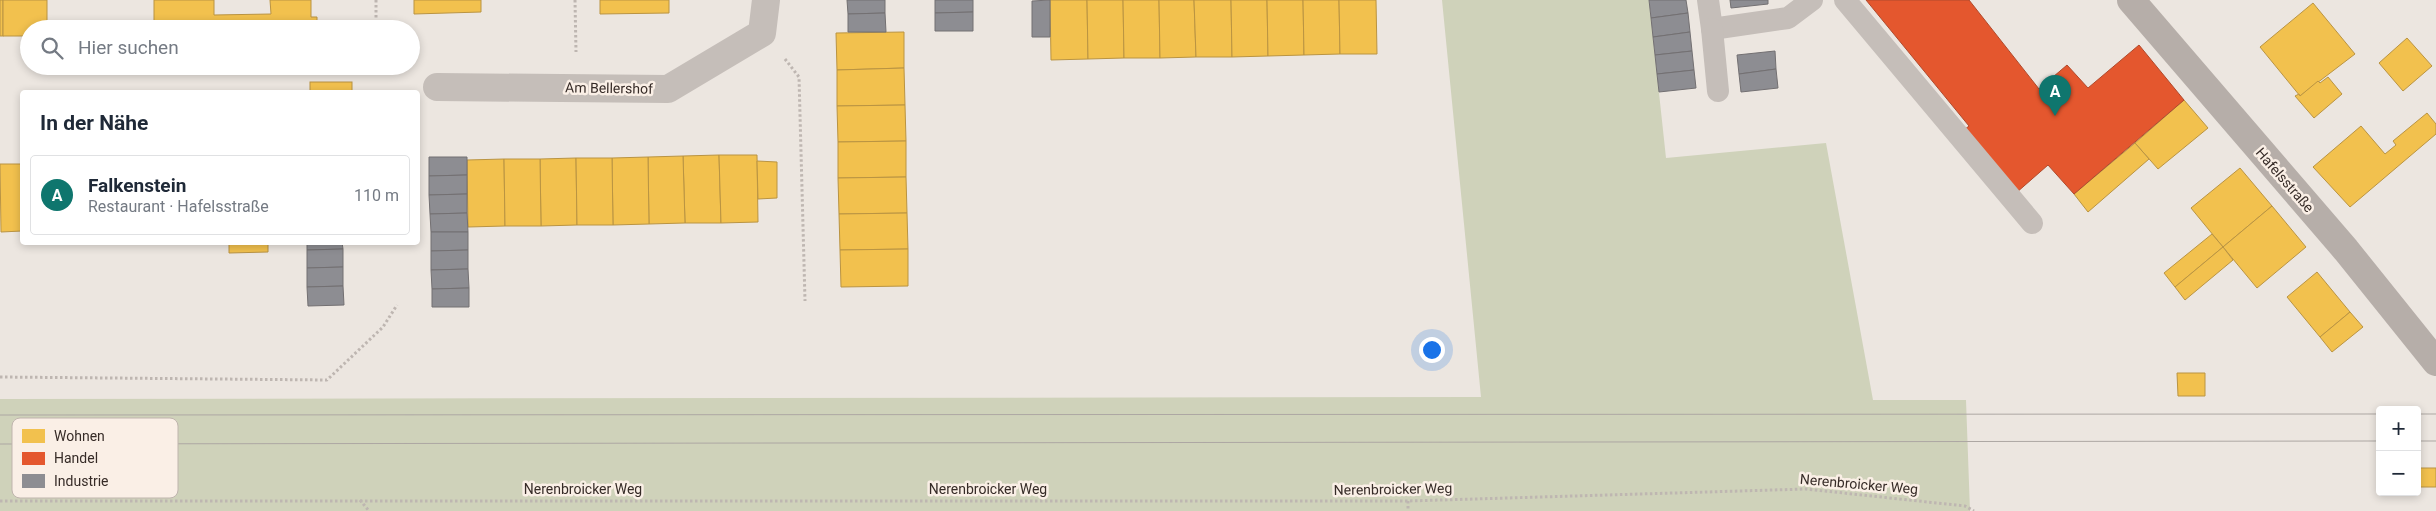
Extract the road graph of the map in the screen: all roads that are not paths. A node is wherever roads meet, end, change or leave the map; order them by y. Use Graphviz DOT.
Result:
graph roads {
  1 [pos="766,0"];
  2 [pos="1708,0"];
  3 [pos="1812,0"];
  4 [pos="1844,0"];
  5 [pos="2131,0"];
  6 [pos="1712,29"];
  7 [pos="437,87"];
  8 [pos="1718,91"];
  9 [pos="2032,223"];
  10 [pos="2436,362"];
  1 -- 7 [label="street, Am Bellershof"];
  2 -- 6 [label="lane"];
  3 -- 6 [label="lane"];
  4 -- 9 [label="lane"];
  5 -- 10 [label="main road, Hafelsstraße"];
  6 -- 8 [label="lane"];
}
